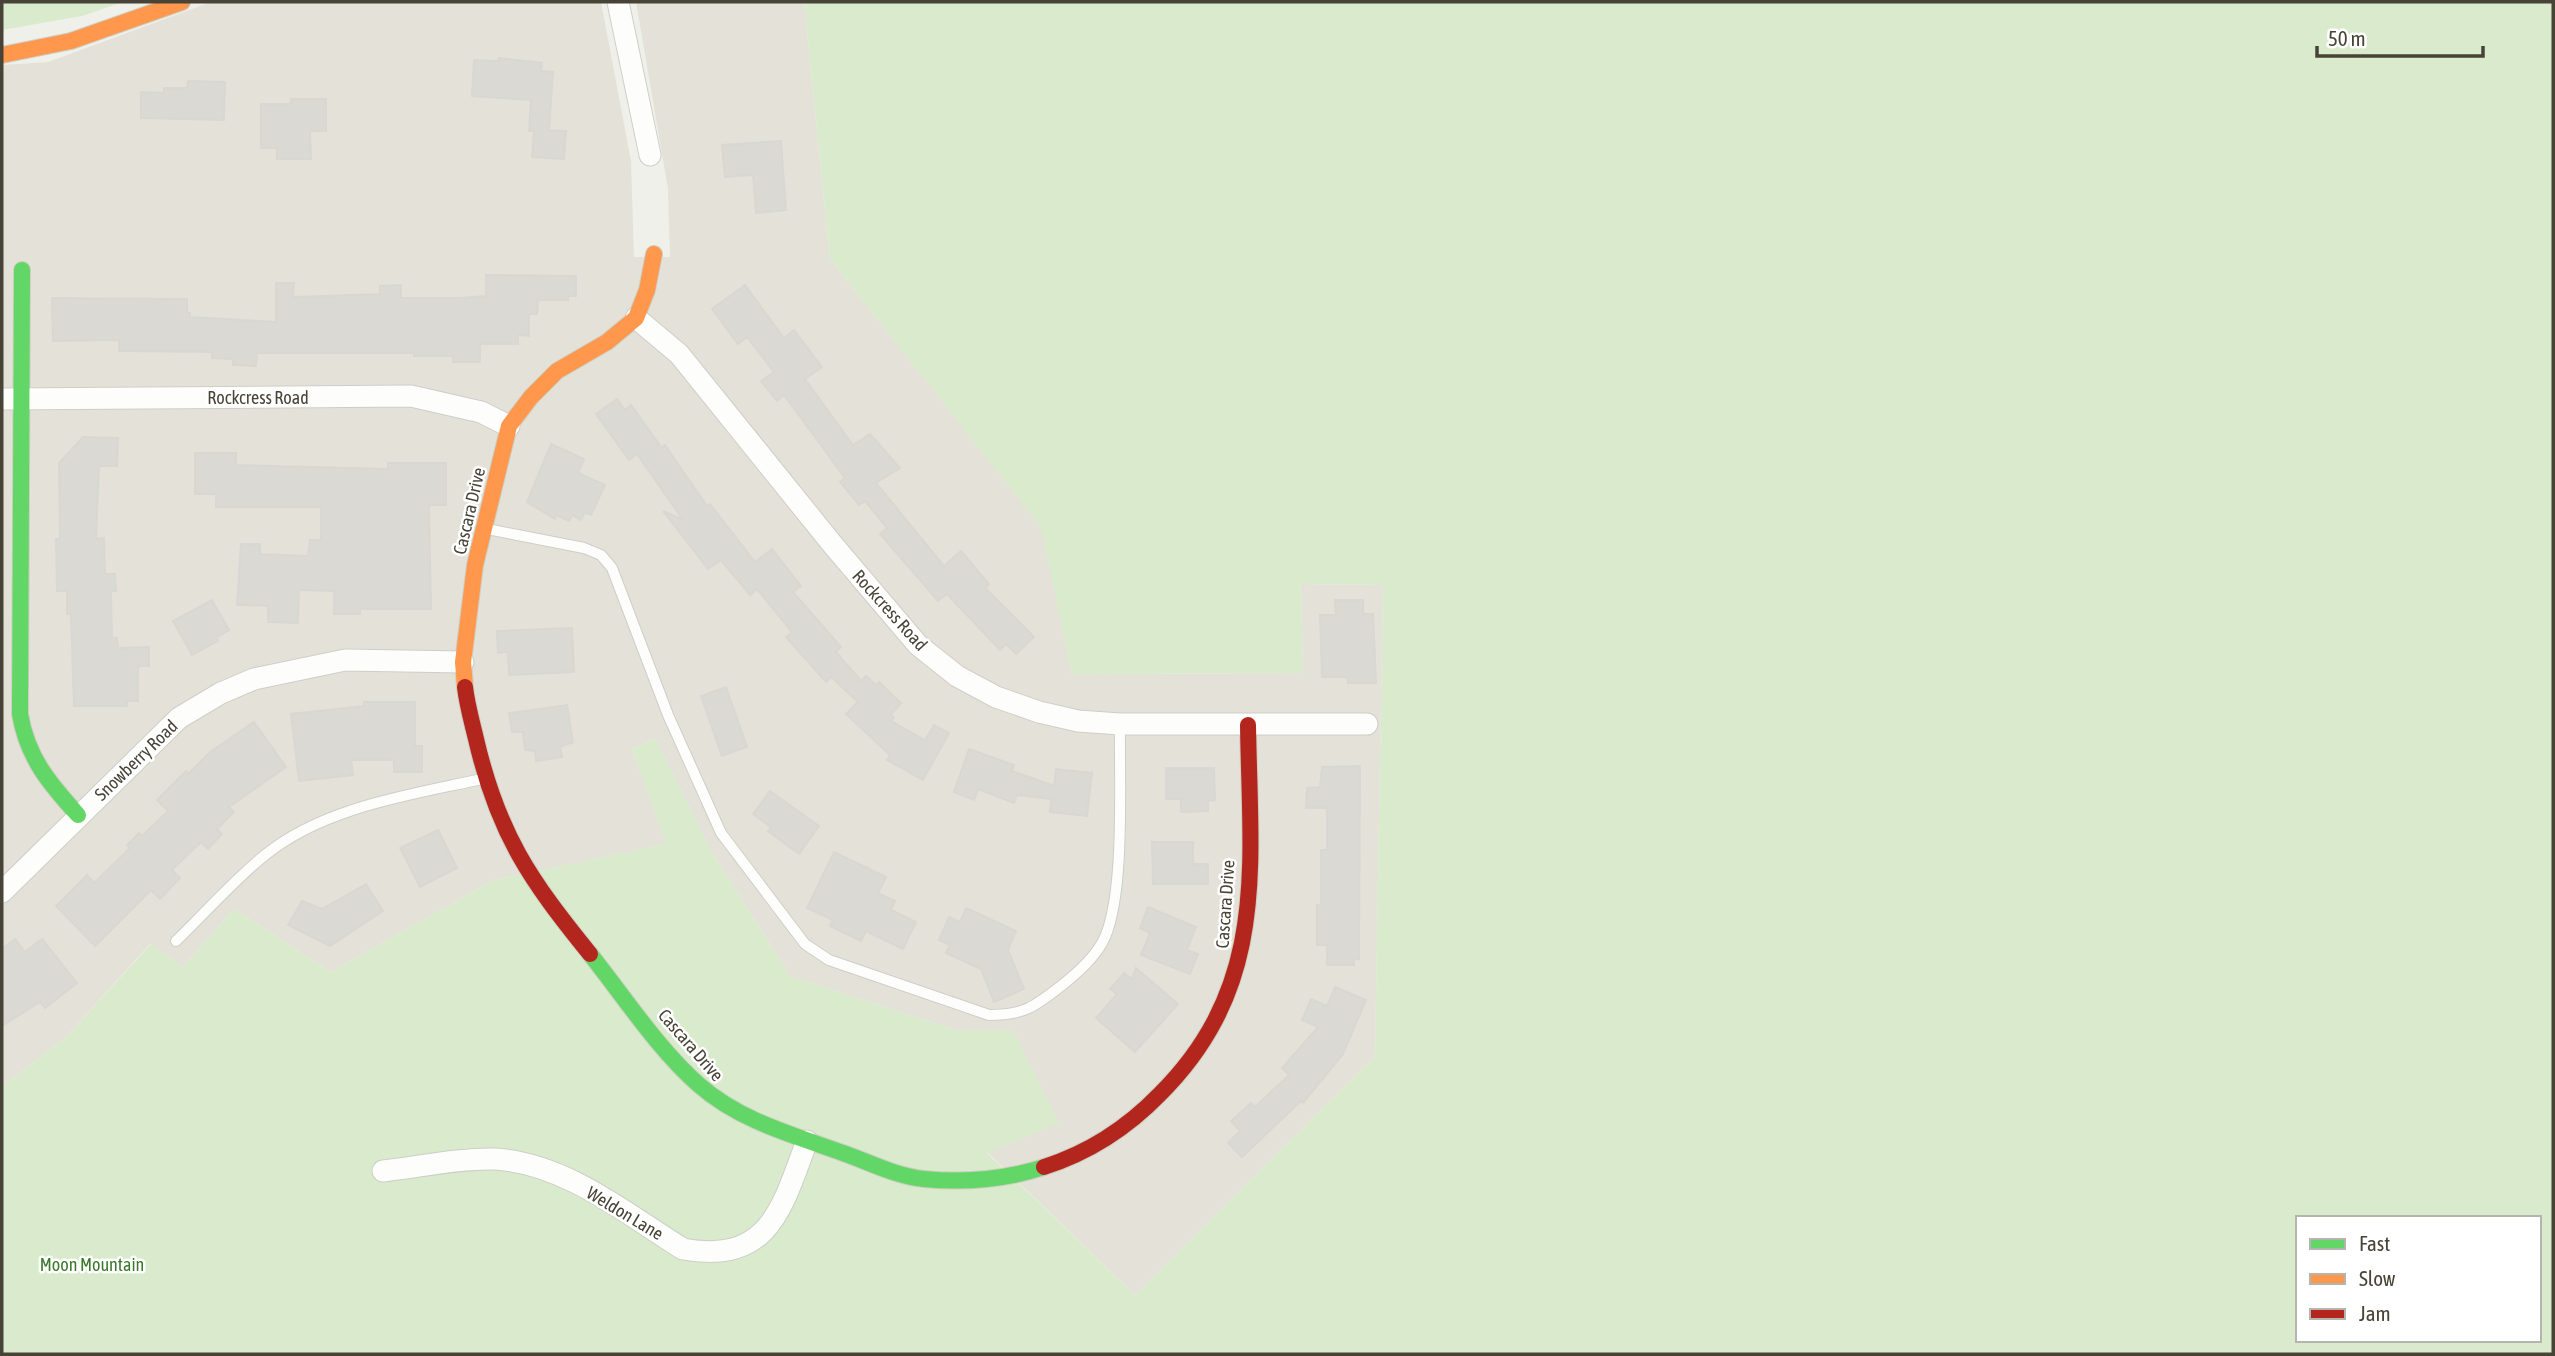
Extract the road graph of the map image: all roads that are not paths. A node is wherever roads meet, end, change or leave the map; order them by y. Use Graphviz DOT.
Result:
graph roads {
  1 [pos="182,2"];
  2 [pos="618,2"];
  3 [pos="2,55"];
  4 [pos="650,155"];
  5 [pos="654,254"];
  6 [pos="22,270"];
  7 [pos="636,318"];
  8 [pos="11,399"];
  9 [pos="509,426"];
  10 [pos="484,528"];
  11 [pos="463,662"];
  12 [pos="1120,724"];
  13 [pos="1248,724"];
  14 [pos="1367,724"];
  15 [pos="485,778"];
  16 [pos="78,815"];
  17 [pos="2,892"];
  18 [pos="176,942"];
  19 [pos="807,1141"];
  20 [pos="383,1171"];
  1 -- 3 [label="street"];
  2 -- 4 [label="street"];
  5 -- 7 [label="street"];
  6 -- 8 [label="street"];
  7 -- 9 [label="street, Cascara Drive"];
  7 -- 12 [label="street, Rockcress Road"];
  8 -- 9 [label="street, Rockcress Road"];
  8 -- 16 [label="street"];
  9 -- 10 [label="street, Cascara Drive"];
  10 -- 11 [label="street, Cascara Drive"];
  10 -- 12 [label="lane"];
  11 -- 15 [label="street, Cascara Drive"];
  11 -- 16 [label="street, Snowberry Road"];
  12 -- 13 [label="street, Rockcress Road"];
  13 -- 14 [label="street, Rockcress Road"];
  13 -- 19 [label="street, Cascara Drive"];
  15 -- 18 [label="lane"];
  15 -- 19 [label="street, Cascara Drive"];
  16 -- 17 [label="street, Snowberry Road"];
  19 -- 20 [label="street, Weldon Lane"];
}
